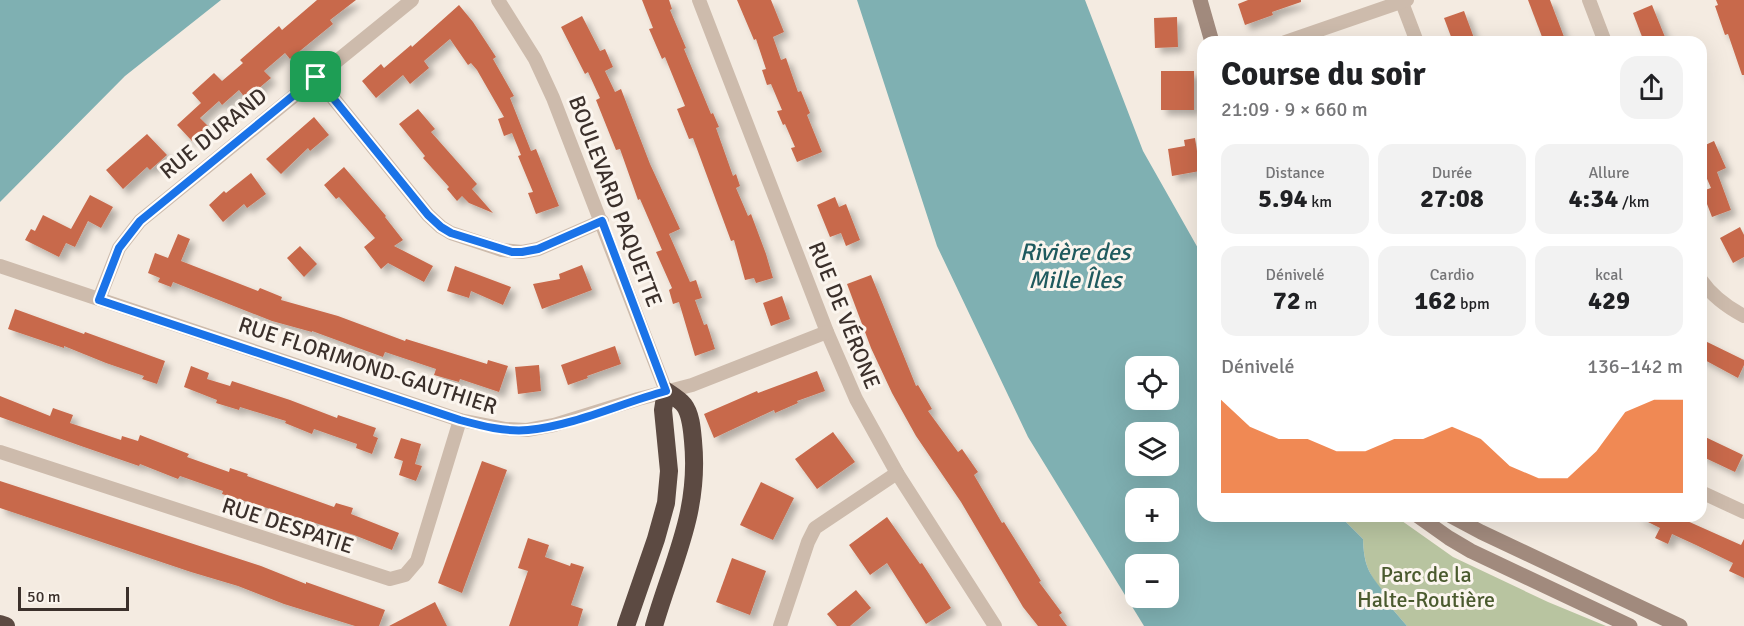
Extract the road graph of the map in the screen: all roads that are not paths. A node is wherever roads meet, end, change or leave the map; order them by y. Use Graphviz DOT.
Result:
graph roads {
  1 [pos="412,0"];
  2 [pos="498,0"];
  3 [pos="699,0"];
  4 [pos="1200,0"];
  5 [pos="1589,0"];
  6 [pos="1403,1"];
  7 [pos="1210,36"];
  8 [pos="1302,36"];
  9 [pos="1415,36"];
  10 [pos="1603,36"];
  11 [pos="316,77"];
  12 [pos="602,221"];
  13 [pos="0,266"];
  14 [pos="1707,289"];
  15 [pos="99,300"];
  16 [pos="1744,316"];
  17 [pos="827,332"];
  18 [pos="666,391"];
  19 [pos="460,420"];
  20 [pos="0,452"];
  21 [pos="897,473"];
  22 [pos="1707,495"];
  23 [pos="1744,512"];
  24 [pos="1426,522"];
  25 [pos="1462,522"];
  26 [pos="1645,609"];
  27 [pos="0,624"];
  28 [pos="6,626"];
  29 [pos="626,626"];
  30 [pos="654,626"];
  31 [pos="780,626"];
  32 [pos="995,626"];
  33 [pos="1630,626"];
  34 [pos="1637,626"];
  35 [pos="1680,626"];
  1 -- 11 [label="street, RUE DURAND"];
  2 -- 12 [label="street, BOULEVARD PAQUETTE"];
  3 -- 17 [label="street, RUE DE VÉRONE"];
  4 -- 7 [label="main road"];
  5 -- 10 [label="street"];
  6 -- 8 [label="street"];
  6 -- 9 [label="street"];
  11 -- 12 [label="street"];
  11 -- 15 [label="street, RUE DURAND"];
  12 -- 18 [label="street, BOULEVARD PAQUETTE"];
  13 -- 15 [label="street, RUE FLORIMOND-GAUTHIER"];
  14 -- 16 [label="street"];
  15 -- 19 [label="street, RUE FLORIMOND-GAUTHIER"];
  17 -- 18 [label="street, RUE FLORIMOND-GAUTHIER"];
  17 -- 21 [label="street, RUE DE VÉRONE"];
  18 -- 19 [label="street, RUE FLORIMOND-GAUTHIER"];
  18 -- 29 [label="highway"];
  18 -- 30 [label="highway"];
  19 -- 20 [label="street, RUE DESPATIE"];
  21 -- 31 [label="street"];
  21 -- 32 [label="street, RUE DE VÉRONE"];
  22 -- 23 [label="street"];
  24 -- 33 [label="main road"];
  25 -- 26 [label="main road"];
  26 -- 34 [label="main road"];
  26 -- 35 [label="main road"];
  27 -- 28 [label="highway"];
}
